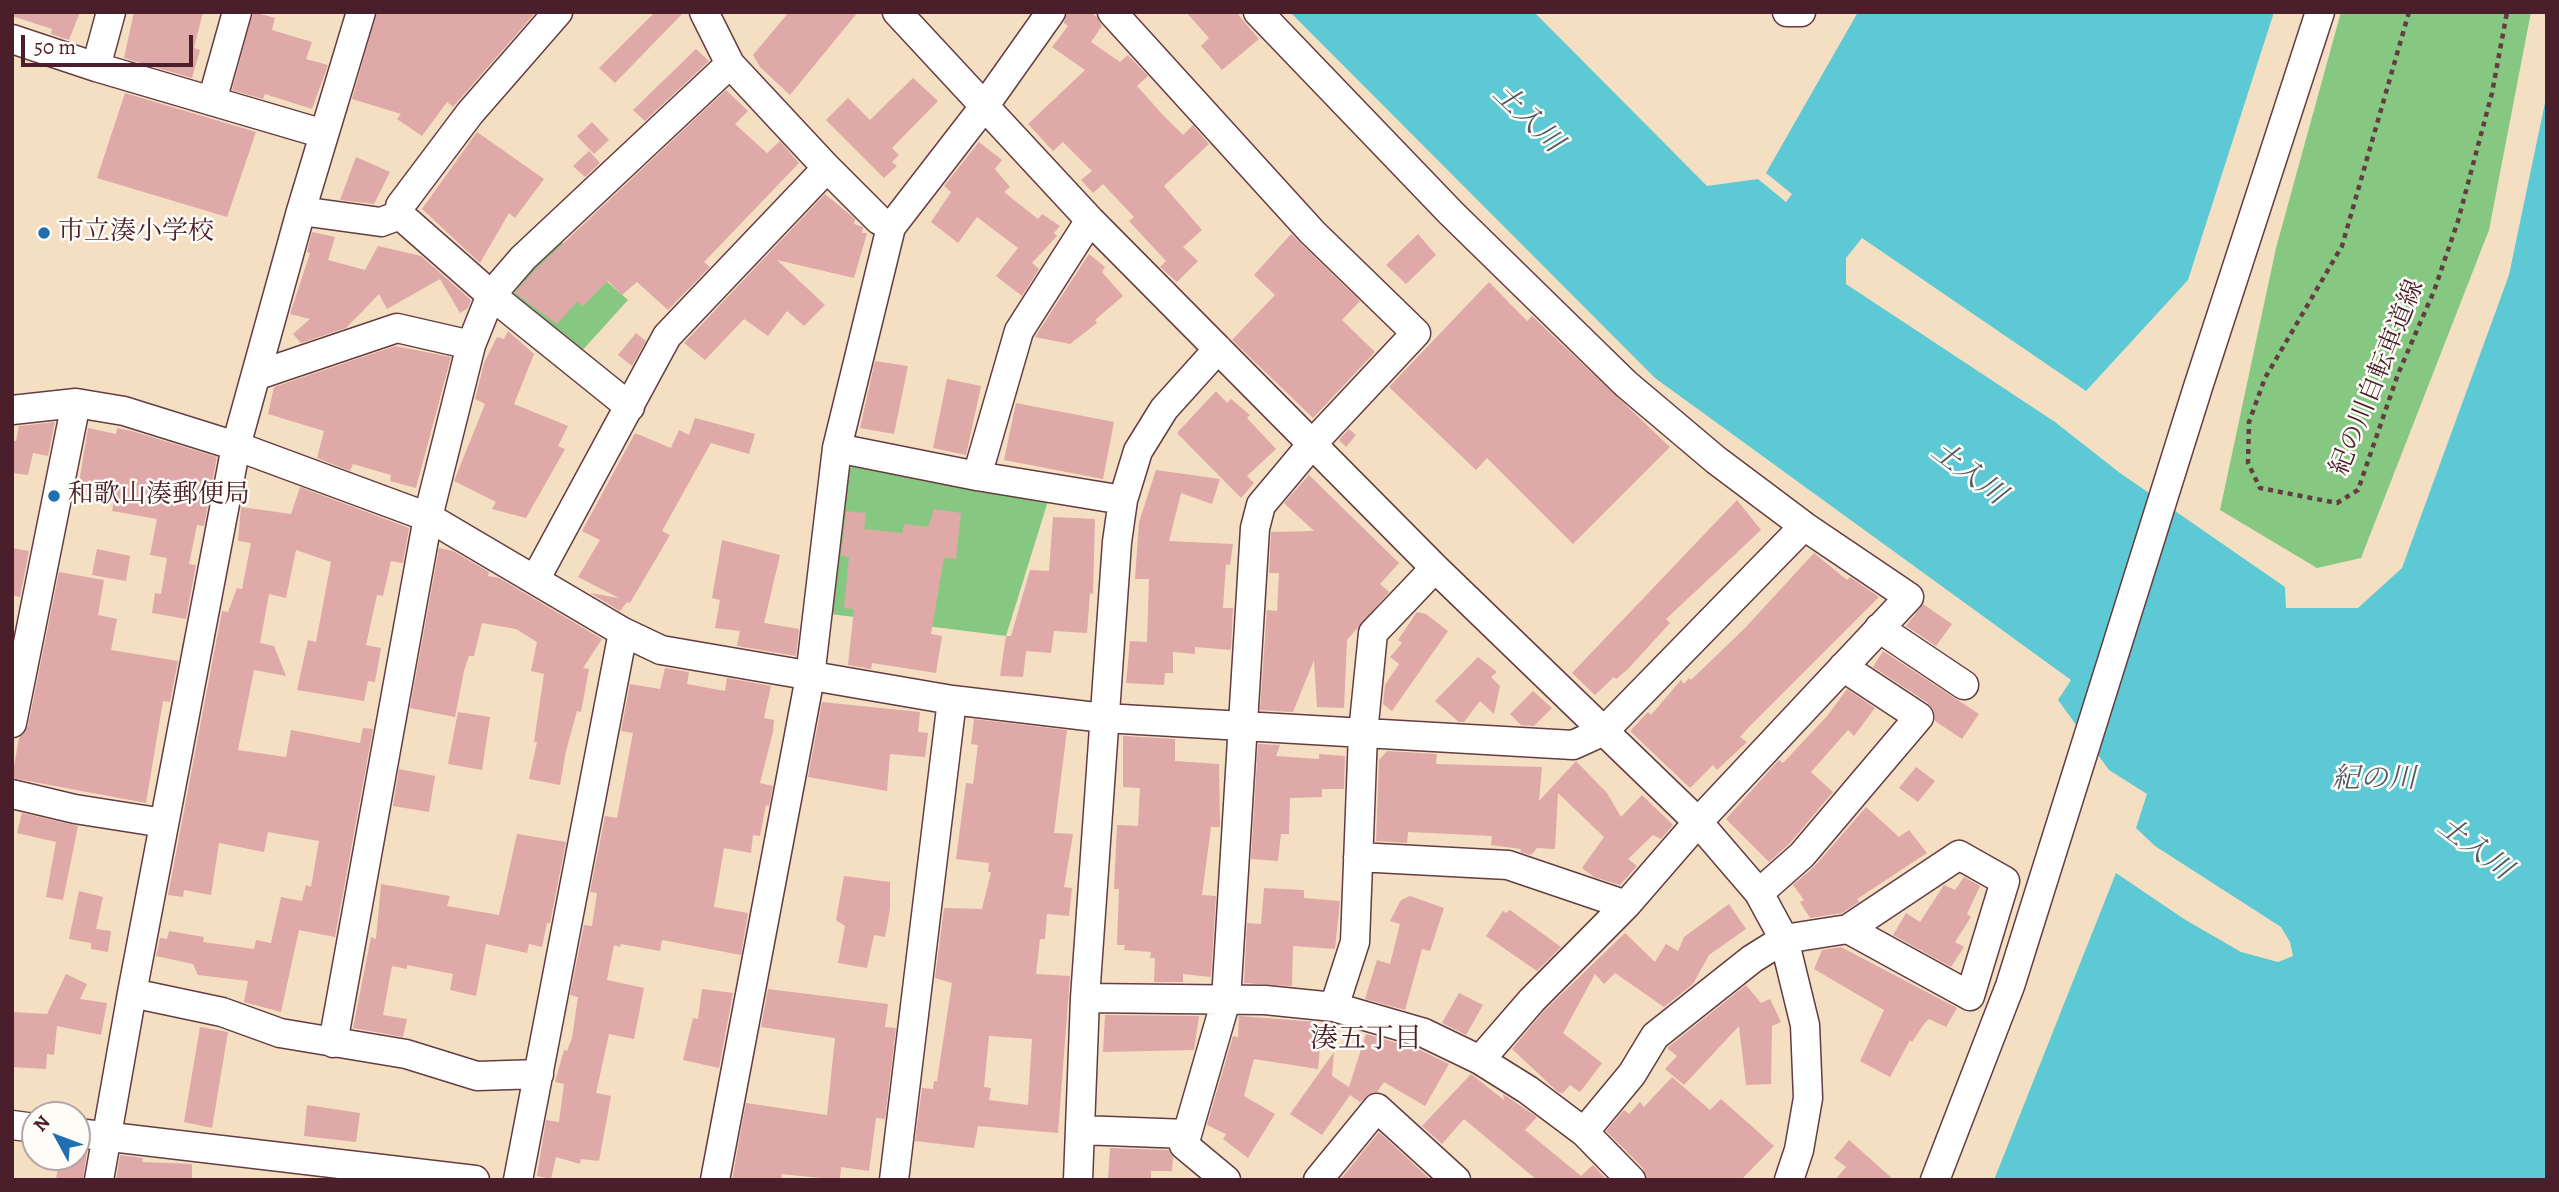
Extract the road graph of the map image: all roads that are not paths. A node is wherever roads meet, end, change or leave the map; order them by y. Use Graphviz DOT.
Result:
graph roads {
  1 [pos="111,12"];
  2 [pos="237,12"];
  3 [pos="361,12"];
  4 [pos="558,12"];
  5 [pos="704,12"];
  6 [pos="897,12"];
  7 [pos="1051,12"];
  8 [pos="1112,12"];
  9 [pos="1258,12"];
  10 [pos="1787,12"];
  11 [pos="1801,12"];
  12 [pos="2320,12"];
  13 [pos="12,39"];
  14 [pos="730,64"];
  15 [pos="96,67"];
  16 [pos="212,101"];
  17 [pos="984,108"];
  18 [pos="324,134"];
  19 [pos="827,168"];
  20 [pos="302,211"];
  21 [pos="400,215"];
  22 [pos="1090,220"];
  23 [pos="891,227"];
  24 [pos="491,295"];
  25 [pos="471,345"];
  26 [pos="1217,349"];
  27 [pos="258,375"];
  28 [pos="76,403"];
  29 [pos="630,407"];
  30 [pos="12,410"];
  31 [pos="1313,443"];
  32 [pos="236,446"];
  33 [pos="837,448"];
  34 [pos="977,476"];
  35 [pos="1123,500"];
  36 [pos="428,517"];
  37 [pos="1804,526"];
  38 [pos="1436,568"];
  39 [pos="536,578"];
  40 [pos="1879,628"];
  41 [pos="623,632"];
  42 [pos="1843,667"];
  43 [pos="810,677"];
  44 [pos="1964,685"];
  45 [pos="952,700"];
  46 [pos="1104,718"];
  47 [pos="12,723"];
  48 [pos="1244,726"];
  49 [pos="1604,731"];
  50 [pos="1363,733"];
  51 [pos="12,793"];
  52 [pos="1698,822"];
  53 [pos="164,823"];
  54 [pos="1358,857"];
  55 [pos="1759,893"];
  56 [pos="1626,905"];
  57 [pos="1848,929"];
  58 [pos="1784,939"];
  59 [pos="132,993"];
  60 [pos="1086,998"];
  61 [pos="1226,1000"];
  62 [pos="1334,1007"];
  63 [pos="333,1043"];
  64 [pos="1480,1060"];
  65 [pos="539,1074"];
  66 [pos="1080,1130"];
  67 [pos="1584,1132"];
  68 [pos="1187,1134"];
  69 [pos="91,1135"];
  70 [pos="105,1137"];
  71 [pos="99,1180"];
  72 [pos="475,1180"];
  73 [pos="518,1180"];
  74 [pos="715,1180"];
  75 [pos="894,1180"];
  76 [pos="1078,1180"];
  77 [pos="1226,1180"];
  78 [pos="1318,1180"];
  79 [pos="1456,1180"];
  80 [pos="1630,1180"];
  81 [pos="1789,1180"];
  82 [pos="1935,1180"];
  1 -- 15 [label="street"];
  2 -- 16 [label="street"];
  3 -- 18 [label="street"];
  4 -- 21 [label="street"];
  5 -- 14 [label="street"];
  6 -- 17 [label="street"];
  7 -- 17 [label="street"];
  8 -- 31 [label="street"];
  9 -- 37 [label="street"];
  10 -- 11 [label="street"];
  12 -- 82 [label="street"];
  13 -- 15 [label="street"];
  14 -- 19 [label="street"];
  14 -- 24 [label="street"];
  15 -- 16 [label="street"];
  16 -- 18 [label="street"];
  17 -- 22 [label="street"];
  17 -- 23 [label="street"];
  18 -- 20 [label="street"];
  19 -- 23 [label="street"];
  19 -- 29 [label="street"];
  20 -- 21 [label="street"];
  20 -- 27 [label="street"];
  21 -- 24 [label="street"];
  22 -- 26 [label="street"];
  22 -- 34 [label="street"];
  23 -- 33 [label="street"];
  24 -- 25 [label="street"];
  24 -- 29 [label="street"];
  25 -- 27 [label="street"];
  25 -- 36 [label="street"];
  26 -- 31 [label="street"];
  26 -- 35 [label="street"];
  27 -- 32 [label="street"];
  28 -- 30 [label="street"];
  28 -- 32 [label="street"];
  28 -- 47 [label="street"];
  29 -- 39 [label="street"];
  31 -- 38 [label="street"];
  31 -- 48 [label="street"];
  32 -- 36 [label="street"];
  32 -- 53 [label="street"];
  33 -- 34 [label="street"];
  33 -- 43 [label="street"];
  34 -- 35 [label="street"];
  35 -- 46 [label="street"];
  36 -- 39 [label="street"];
  36 -- 63 [label="street"];
  37 -- 40 [label="street"];
  37 -- 49 [label="street"];
  38 -- 49 [label="street"];
  38 -- 50 [label="street"];
  39 -- 41 [label="street"];
  40 -- 42 [label="street"];
  40 -- 44 [label="street"];
  41 -- 43 [label="street"];
  41 -- 65 [label="street"];
  42 -- 52 [label="street"];
  42 -- 55 [label="street"];
  43 -- 45 [label="street"];
  43 -- 74 [label="street"];
  45 -- 46 [label="street"];
  45 -- 75 [label="street"];
  46 -- 48 [label="street"];
  46 -- 60 [label="street"];
  48 -- 50 [label="street"];
  48 -- 61 [label="street"];
  49 -- 50 [label="street"];
  49 -- 52 [label="street"];
  50 -- 54 [label="street"];
  51 -- 53 [label="street"];
  52 -- 55 [label="street"];
  52 -- 56 [label="street"];
  53 -- 59 [label="street"];
  54 -- 56 [label="street"];
  54 -- 62 [label="street"];
  55 -- 58 [label="street"];
  56 -- 64 [label="street"];
  57 -- 57 [label="street"];
  57 -- 58 [label="street"];
  58 -- 67 [label="street"];
  58 -- 81 [label="street"];
  59 -- 63 [label="street"];
  59 -- 70 [label="street"];
  60 -- 61 [label="street"];
  60 -- 66 [label="street"];
  61 -- 62 [label="street"];
  61 -- 68 [label="street"];
  62 -- 64 [label="street"];
  63 -- 65 [label="street"];
  64 -- 67 [label="street"];
  65 -- 73 [label="street"];
  66 -- 68 [label="street"];
  66 -- 76 [label="street"];
  67 -- 80 [label="street"];
  68 -- 77 [label="street"];
  69 -- 70 [label="street"];
  70 -- 71 [label="street"];
  70 -- 72 [label="street"];
  78 -- 79 [label="street"];
}
